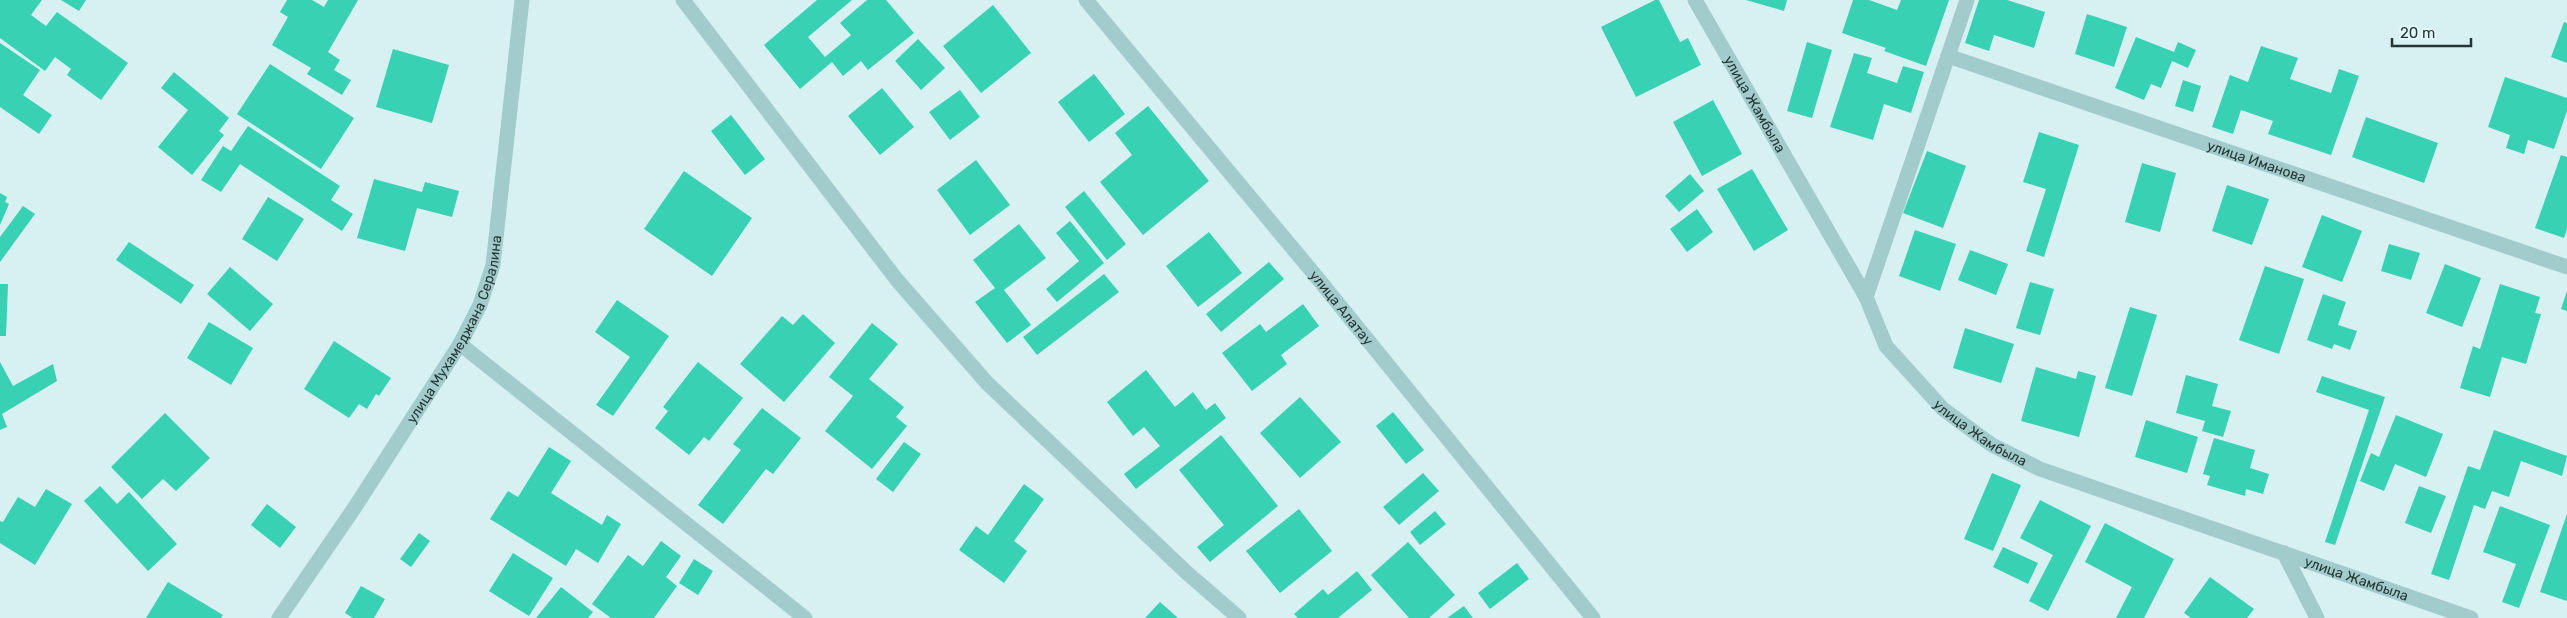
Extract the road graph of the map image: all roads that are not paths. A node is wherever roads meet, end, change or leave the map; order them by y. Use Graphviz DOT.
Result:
graph roads {
  1 [pos="522,0"];
  2 [pos="683,0"];
  3 [pos="1086,0"];
  4 [pos="1694,0"];
  5 [pos="1967,0"];
  6 [pos="1948,56"];
  7 [pos="2567,267"];
  8 [pos="1866,297"];
  9 [pos="460,344"];
  10 [pos="2284,553"];
  11 [pos="279,618"];
  12 [pos="805,618"];
  13 [pos="1239,618"];
  14 [pos="1593,618"];
  15 [pos="2317,618"];
  16 [pos="2470,618"];
  1 -- 9 [label="street, улица Мухамеджана Сералина"];
  2 -- 13 [label="street"];
  3 -- 14 [label="street, улица Алатау"];
  4 -- 8 [label="street, улица Жамбыла"];
  5 -- 6 [label="street"];
  6 -- 7 [label="street, улица Иманова"];
  6 -- 8 [label="street"];
  8 -- 10 [label="street, улица Жамбыла"];
  9 -- 11 [label="street, улица Мухамеджана Сералина"];
  9 -- 12 [label="street"];
  10 -- 15 [label="street"];
  10 -- 16 [label="street, улица Жамбыла"];
}
